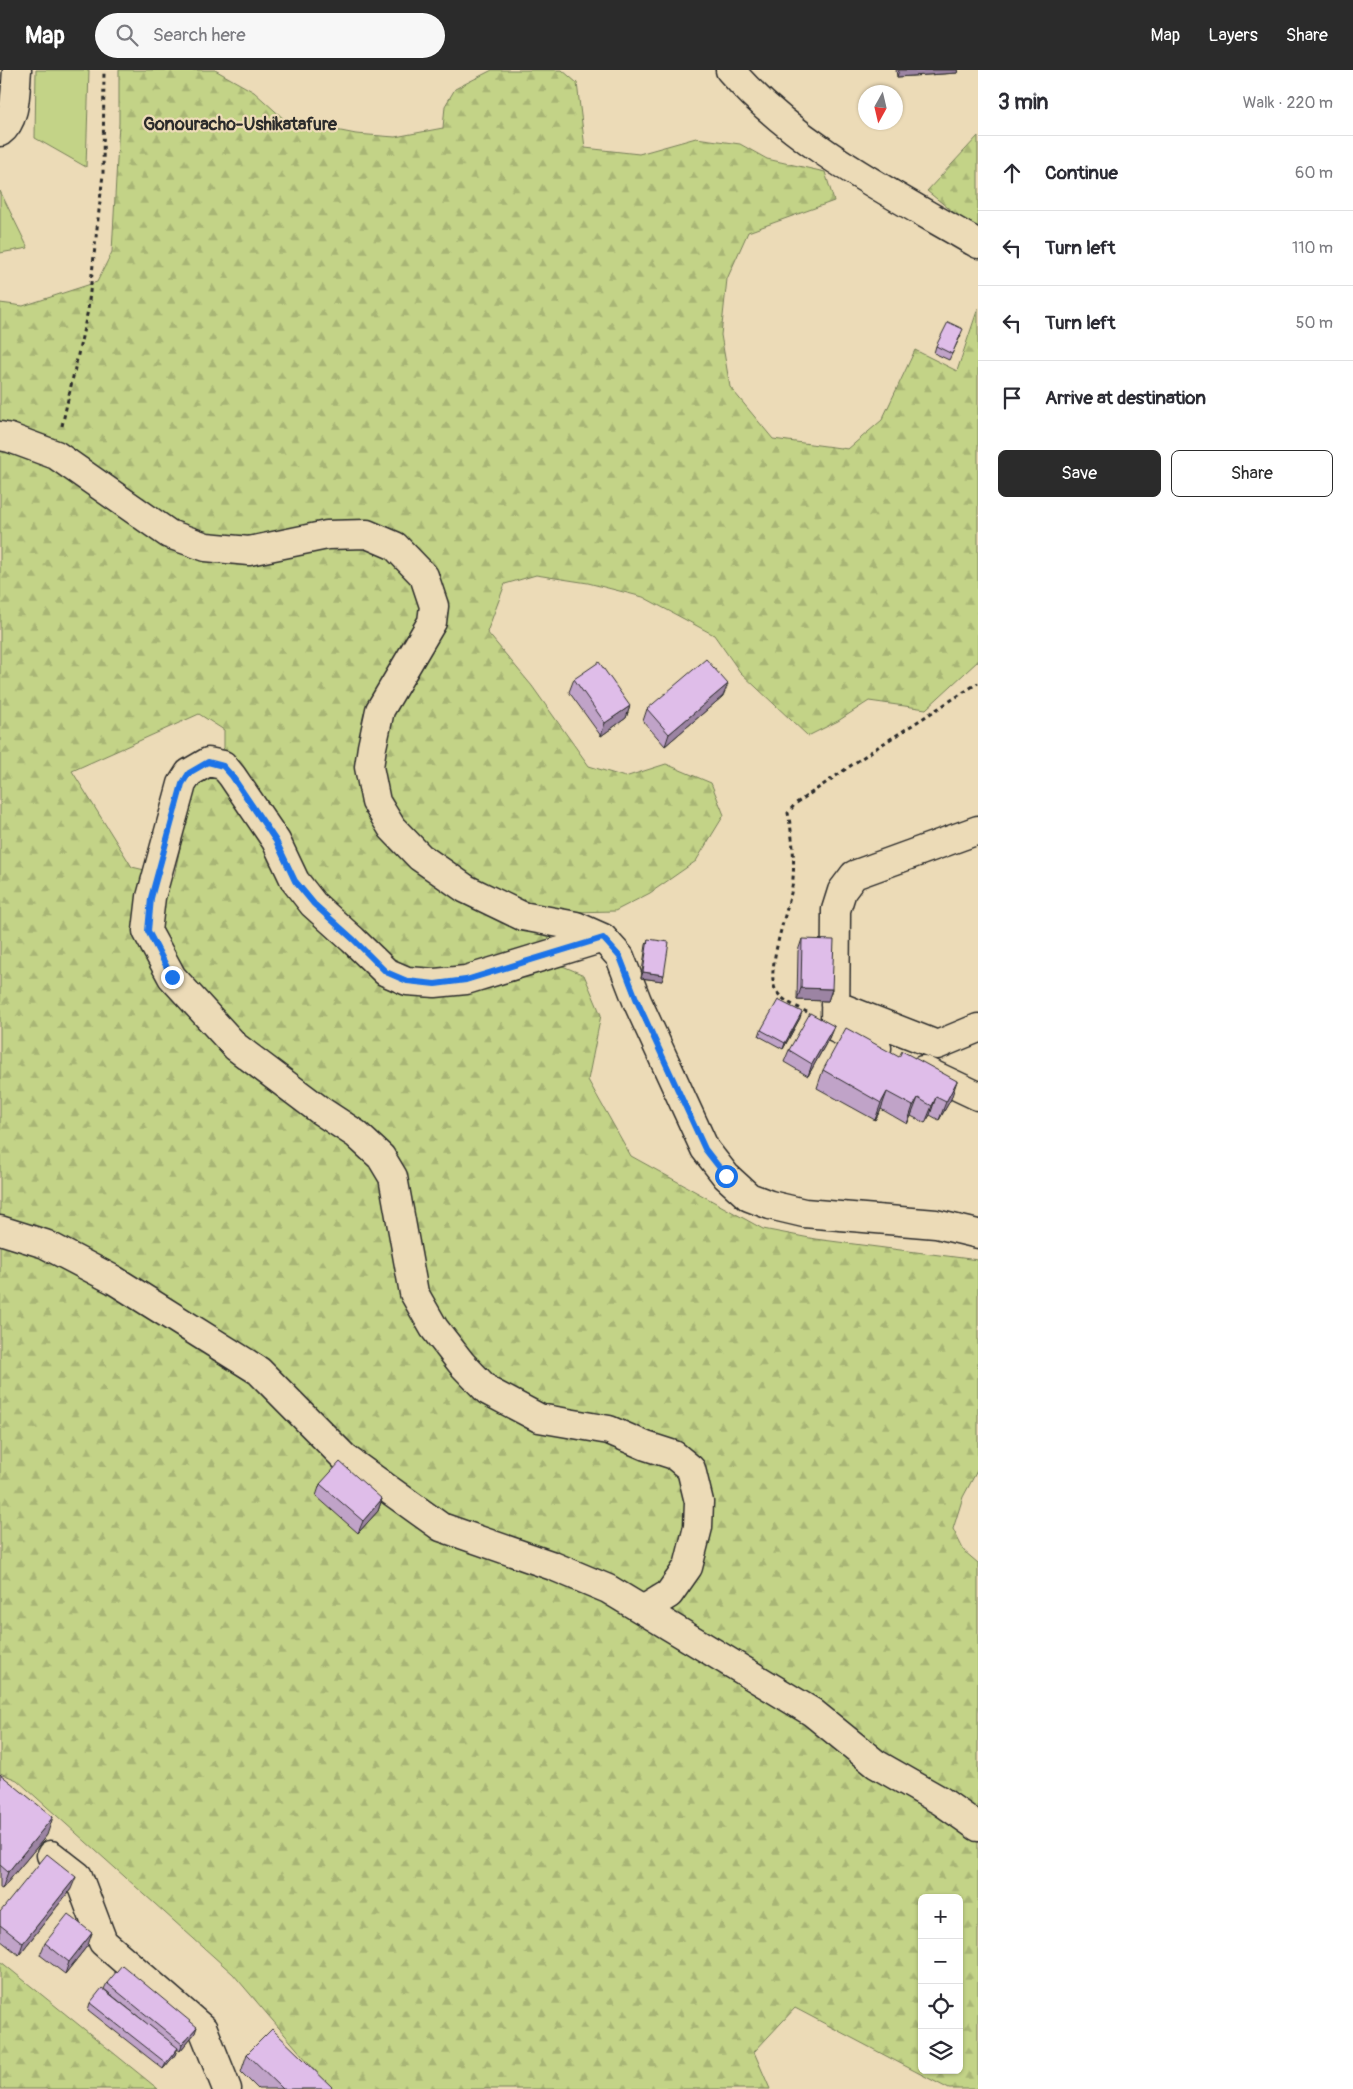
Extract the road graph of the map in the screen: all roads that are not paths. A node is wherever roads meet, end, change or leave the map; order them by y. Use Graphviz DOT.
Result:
graph roads {
  1 [pos="17,70"];
  2 [pos="730,70"];
  3 [pos="0,132"];
  4 [pos="978,244"];
  5 [pos="0,436"];
  6 [pos="978,830"];
  7 [pos="603,938"];
  8 [pos="835,1017"];
  9 [pos="978,1028"];
  10 [pos="978,1096"];
  11 [pos="0,1230"];
  12 [pos="978,1234"];
  13 [pos="643,1610"];
  14 [pos="978,1827"];
  15 [pos="51,1855"];
  16 [pos="227,2089"];
  1 -- 3 [label="street"];
  2 -- 4 [label="street"];
  5 -- 7 [label="street"];
  6 -- 8 [label="street"];
  7 -- 12 [label="street"];
  7 -- 13 [label="street"];
  8 -- 9 [label="street"];
  8 -- 10 [label="street"];
  11 -- 13 [label="street"];
  13 -- 14 [label="street"];
  15 -- 16 [label="street"];
}
